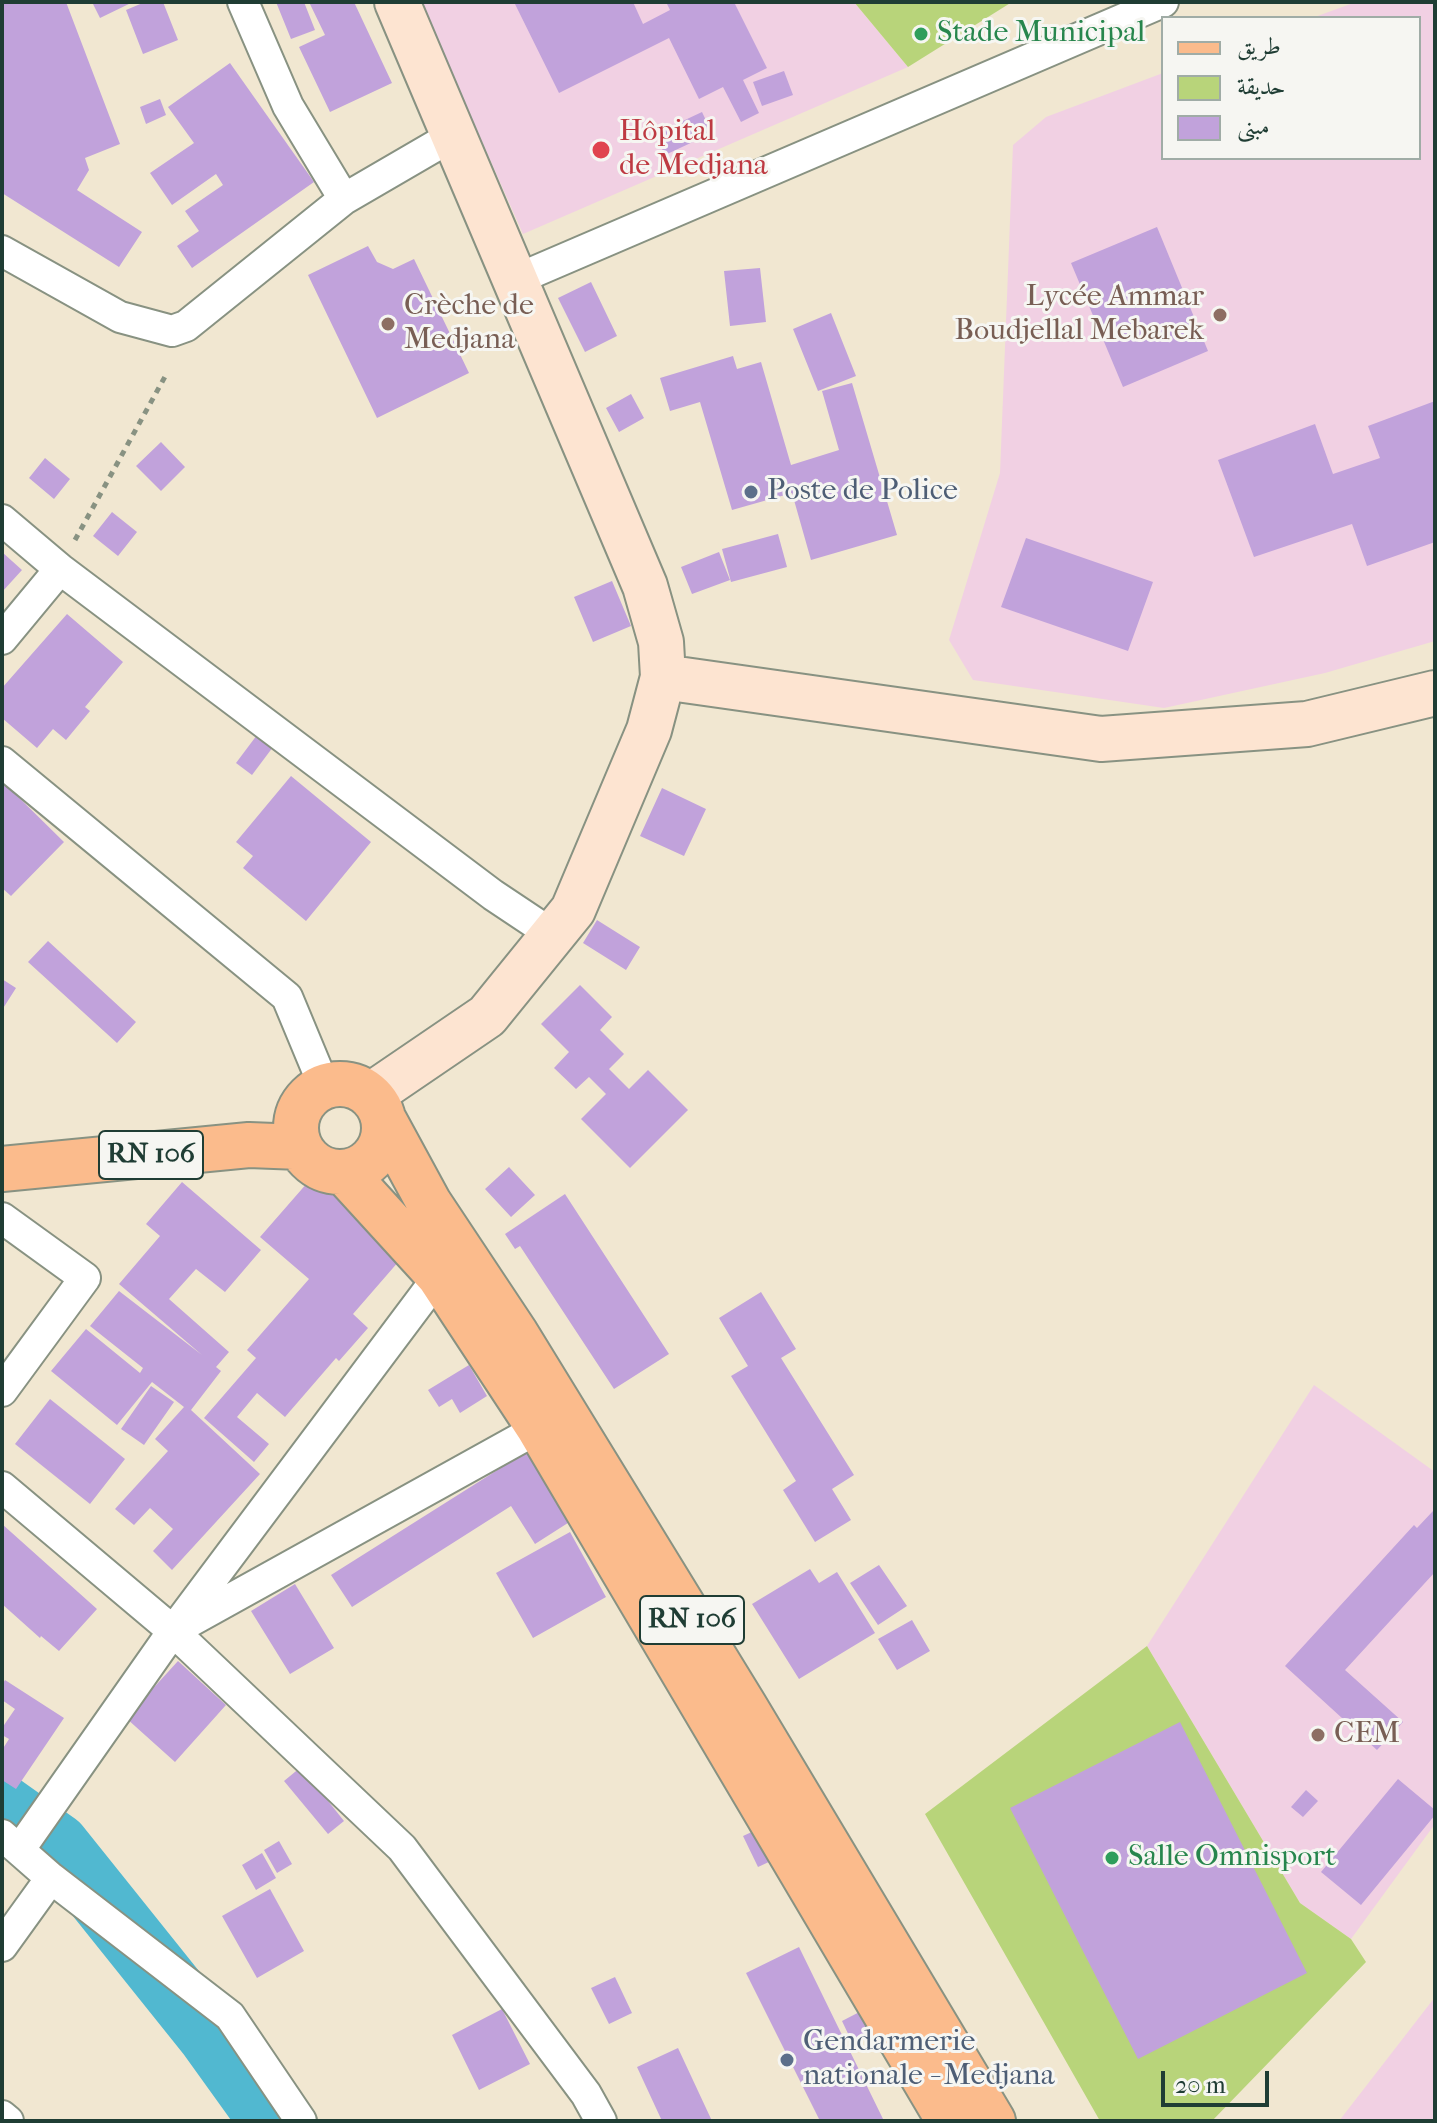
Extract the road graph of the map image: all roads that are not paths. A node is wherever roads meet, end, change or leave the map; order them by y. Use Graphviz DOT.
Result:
graph roads {
  1 [pos="243,2"];
  2 [pos="397,2"];
  3 [pos="1163,2"];
  4 [pos="454,135"];
  5 [pos="344,199"];
  6 [pos="2,251"];
  7 [pos="515,280"];
  8 [pos="2,520"];
  9 [pos="60,569"];
  10 [pos="2,639"];
  11 [pos="663,677"];
  12 [pos="1435,693"];
  13 [pos="2,762"];
  14 [pos="553,935"];
  15 [pos="324,1086"];
  16 [pos="378,1109"];
  17 [pos="300,1147"];
  18 [pos="2,1169"];
  19 [pos="344,1172"];
  20 [pos="2,1218"];
  21 [pos="451,1265"];
  22 [pos="2,1391"];
  23 [pos="539,1428"];
  24 [pos="2,1487"];
  25 [pos="173,1631"];
  26 [pos="11,1842"];
  27 [pos="51,1878"];
  28 [pos="2,1946"];
  29 [pos="2,2116"];
  30 [pos="8,2121"];
  31 [pos="301,2121"];
  32 [pos="601,2121"];
  33 [pos="949,2121"];
  34 [pos="993,2121"];
  1 -- 5 [label="street"];
  2 -- 4 [label="main road"];
  3 -- 7 [label="street"];
  4 -- 5 [label="street"];
  4 -- 7 [label="main road"];
  5 -- 6 [label="street"];
  7 -- 11 [label="main road"];
  8 -- 9 [label="street"];
  9 -- 10 [label="street"];
  9 -- 14 [label="street"];
  11 -- 12 [label="main road"];
  11 -- 14 [label="main road"];
  13 -- 15 [label="street"];
  14 -- 16 [label="main road"];
  15 -- 16 [label="main road"];
  15 -- 17 [label="main road"];
  16 -- 19 [label="main road"];
  16 -- 21 [label="main road, RN 106"];
  17 -- 18 [label="main road, RN 106"];
  17 -- 19 [label="main road"];
  19 -- 21 [label="main road, RN 106"];
  20 -- 22 [label="street"];
  21 -- 23 [label="main road, RN 106"];
  21 -- 25 [label="street"];
  21 -- 34 [label="main road, RN 106"];
  23 -- 25 [label="street"];
  23 -- 33 [label="main road, RN 106"];
  24 -- 25 [label="street"];
  25 -- 26 [label="street"];
  25 -- 32 [label="street"];
  26 -- 27 [label="street"];
  27 -- 28 [label="street"];
  27 -- 31 [label="street"];
  29 -- 30 [label="street"];
}
